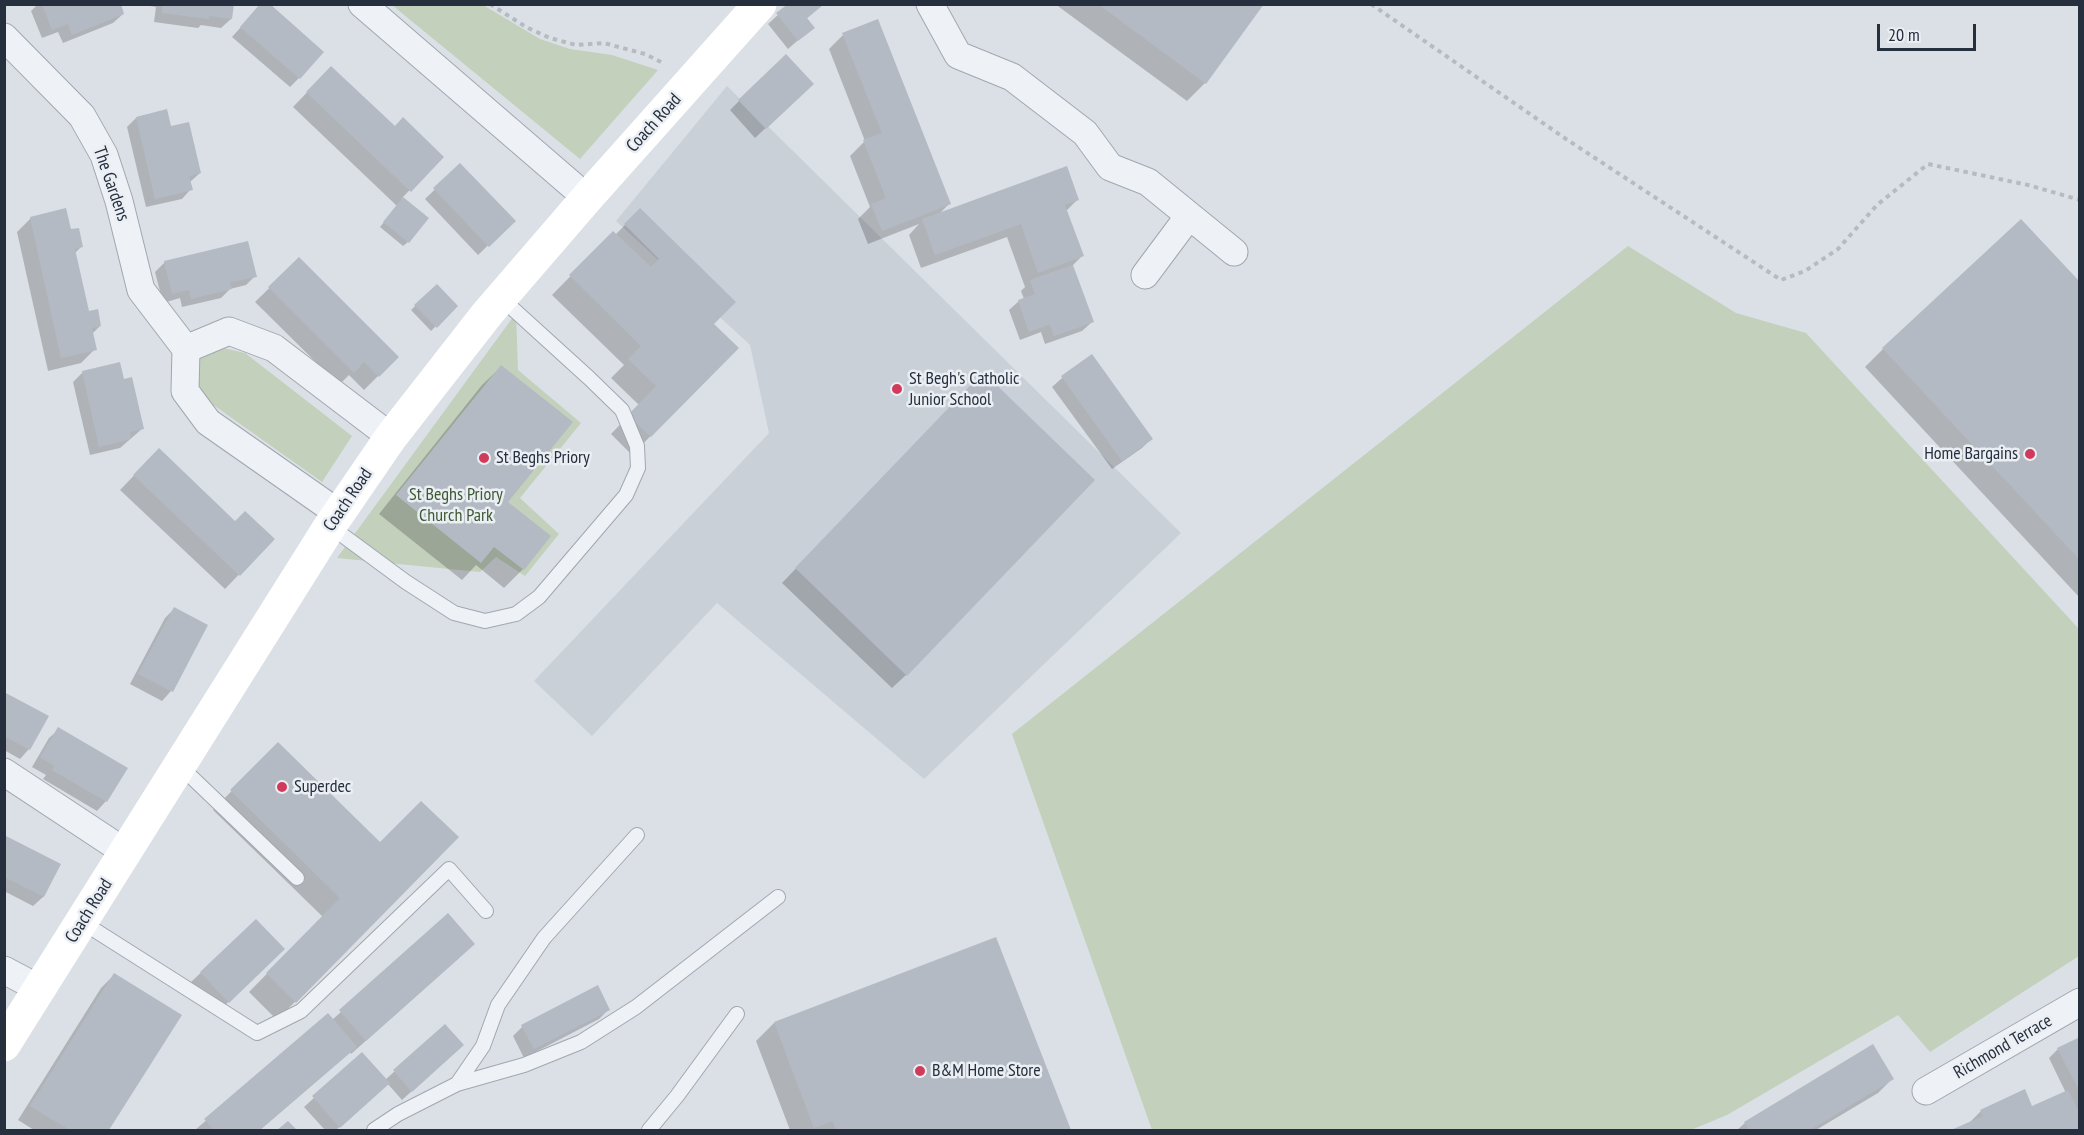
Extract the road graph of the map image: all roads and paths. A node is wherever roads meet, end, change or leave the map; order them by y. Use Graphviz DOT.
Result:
graph roads {
  1 [pos="362,4"];
  2 [pos="490,4"];
  3 [pos="760,4"];
  4 [pos="930,4"];
  5 [pos="1371,4"];
  6 [pos="4,37"];
  7 [pos="663,63"];
  8 [pos="587,198"];
  9 [pos="2079,200"];
  10 [pos="1189,216"];
  11 [pos="1234,252"];
  12 [pos="1145,275"];
  13 [pos="501,298"];
  14 [pos="186,349"];
  15 [pos="391,437"];
  16 [pos="334,520"];
  17 [pos="180,766"];
  18 [pos="4,772"];
  19 [pos="637,835"];
  20 [pos="125,852"];
  21 [pos="297,878"];
  22 [pos="778,897"];
  23 [pos="486,910"];
  24 [pos="82,922"];
  25 [pos="4,970"];
  26 [pos="40,989"];
  27 [pos="2079,1002"];
  28 [pos="737,1014"];
  29 [pos="4,1045"];
  30 [pos="457,1084"];
  31 [pos="1926,1091"];
  32 [pos="374,1131"];
  33 [pos="648,1131"];
  1 -- 8 [label="street"];
  2 -- 7 [label="path"];
  3 -- 8 [label="street, Coach Road"];
  4 -- 10 [label="street"];
  5 -- 9 [label="path"];
  6 -- 14 [label="street, The Gardens"];
  8 -- 13 [label="street, Coach Road"];
  10 -- 11 [label="street"];
  10 -- 12 [label="street"];
  13 -- 15 [label="street, Coach Road"];
  13 -- 16 [label="lane"];
  14 -- 15 [label="street"];
  14 -- 16 [label="street"];
  15 -- 16 [label="street, Coach Road"];
  16 -- 17 [label="street, Coach Road"];
  17 -- 20 [label="street, Coach Road"];
  17 -- 21 [label="lane"];
  18 -- 20 [label="street"];
  19 -- 30 [label="lane"];
  20 -- 24 [label="street, Coach Road"];
  22 -- 30 [label="lane"];
  23 -- 24 [label="lane"];
  24 -- 26 [label="street, Coach Road"];
  25 -- 26 [label="street"];
  26 -- 29 [label="street, Coach Road"];
  27 -- 31 [label="street, Richmond Terrace"];
  28 -- 33 [label="lane"];
  30 -- 32 [label="lane"];
}
